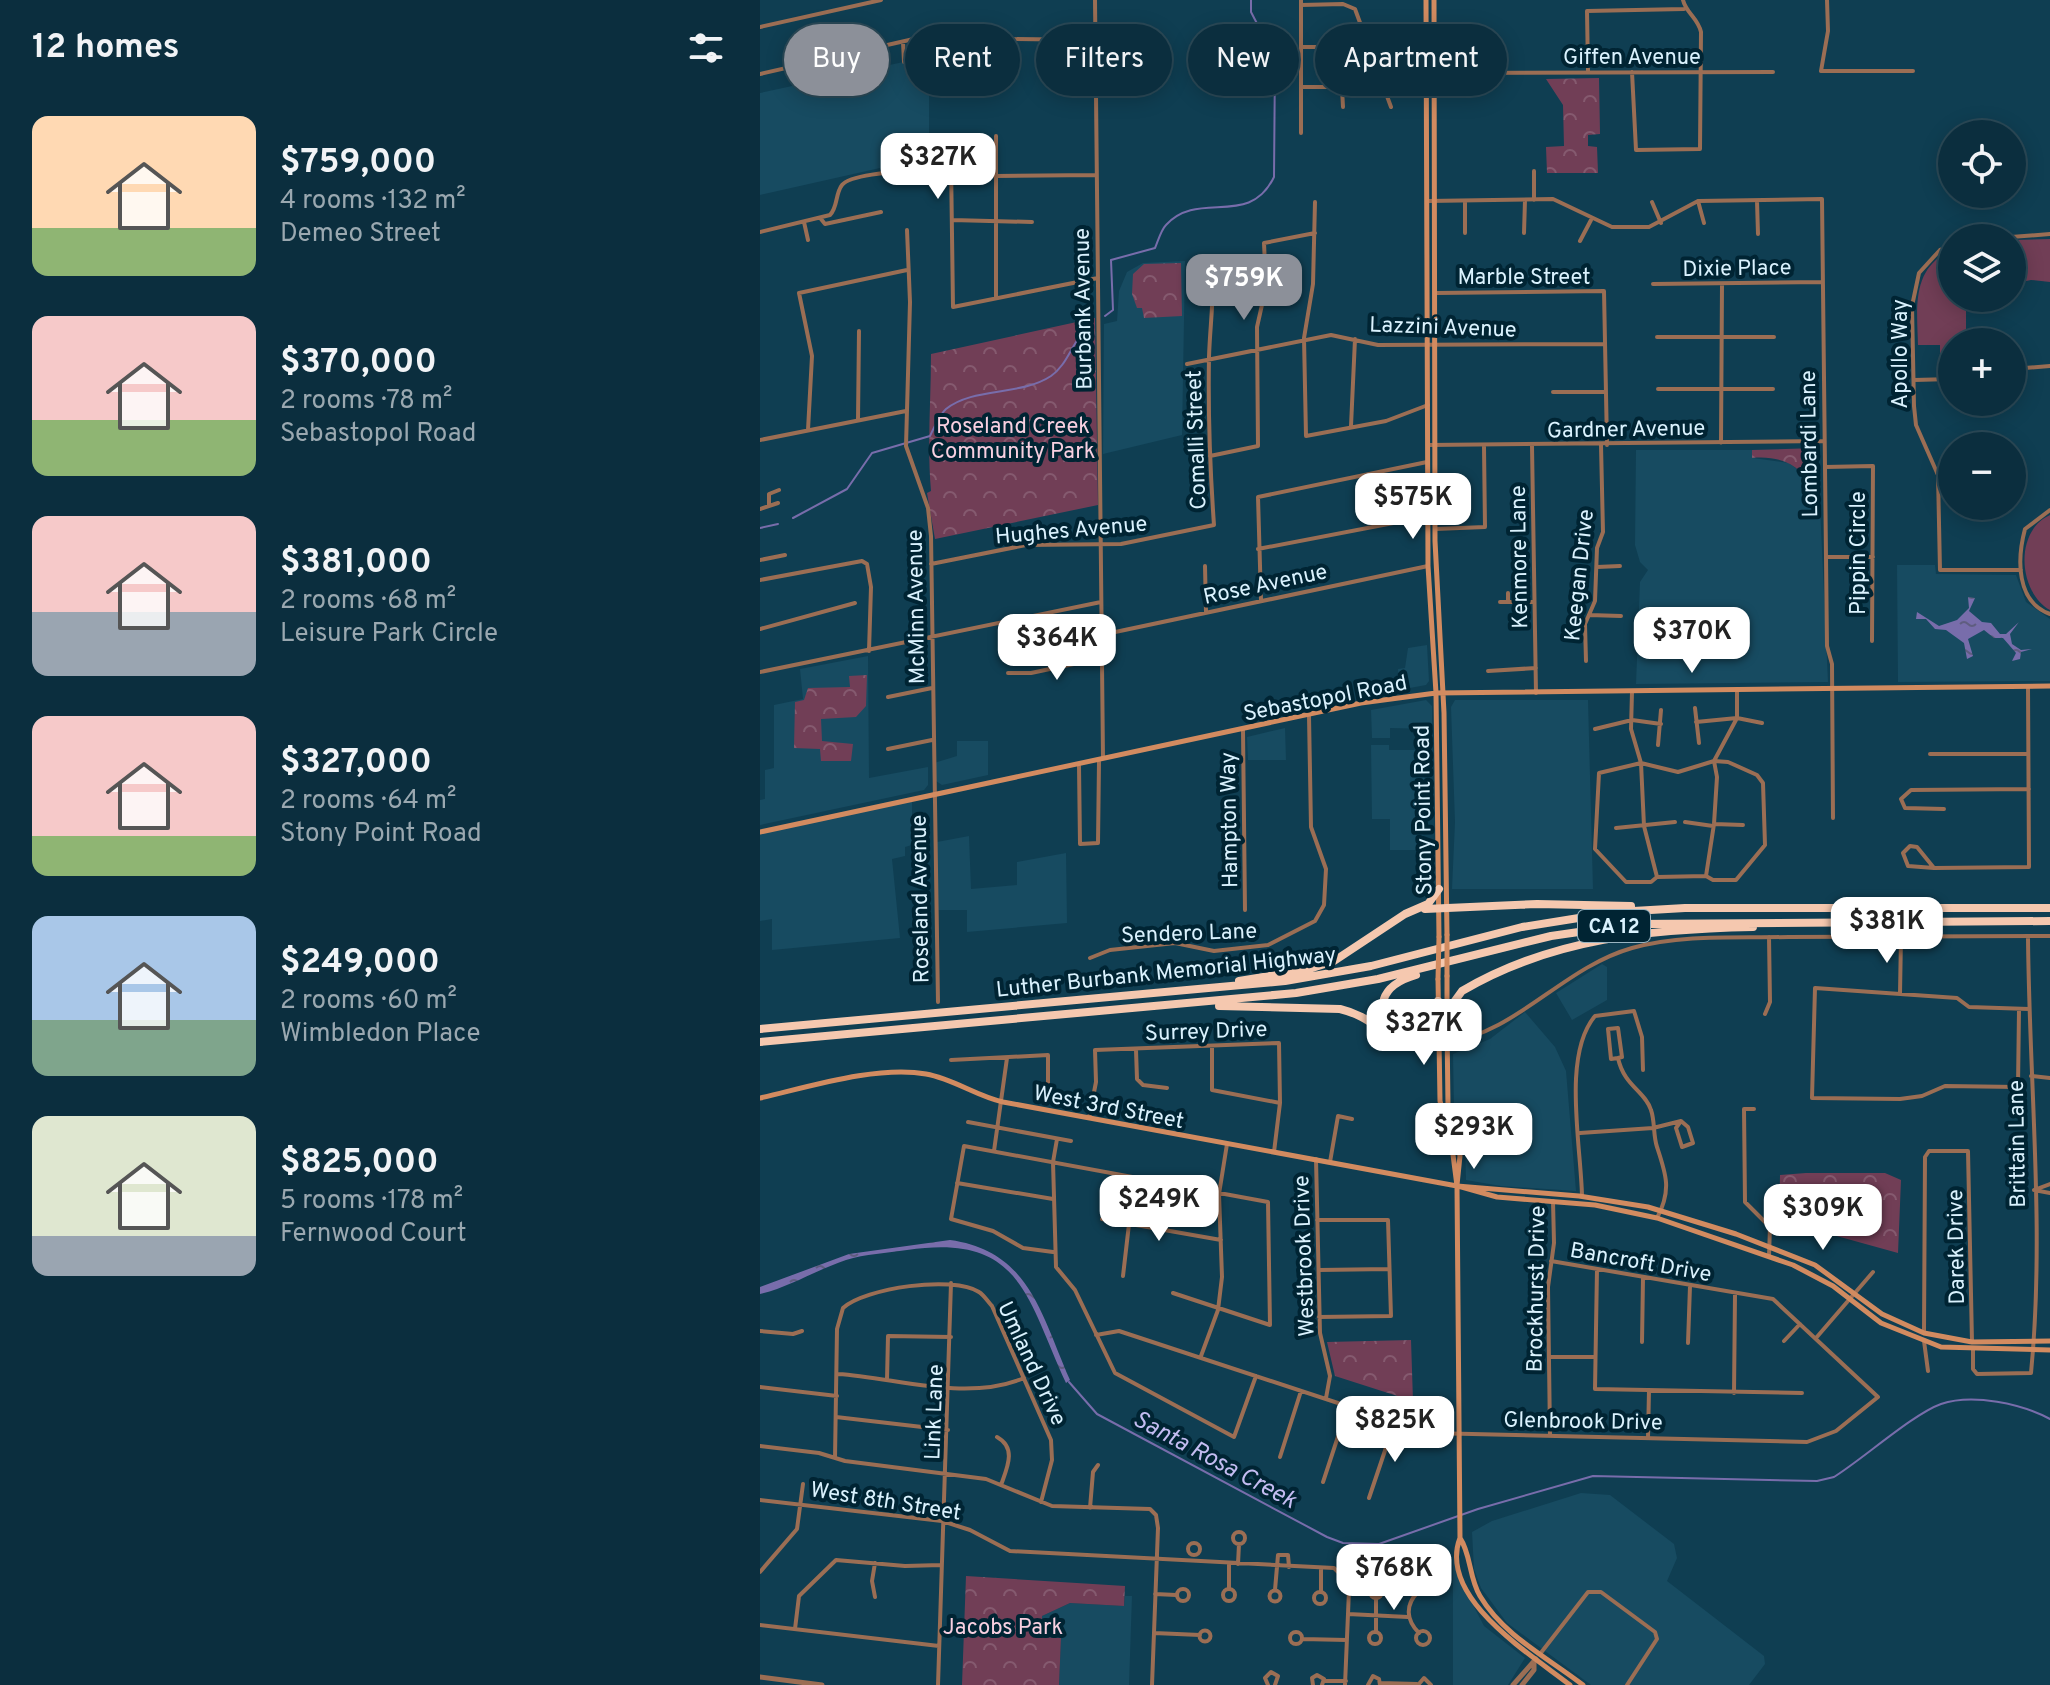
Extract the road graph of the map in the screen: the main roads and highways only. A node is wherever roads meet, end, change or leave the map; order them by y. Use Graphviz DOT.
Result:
graph roads {
  1 [pos="1426,0"];
  2 [pos="1434,0"];
  3 [pos="1431,200"];
  4 [pos="1433,345"];
  5 [pos="1432,445"];
  6 [pos="1432,615"];
  7 [pos="1441,635"];
  8 [pos="2050,686"];
  9 [pos="1439,692"];
  10 [pos="760,832"];
  11 [pos="1439,889"];
  12 [pos="1443,908"];
  13 [pos="1672,908"];
  14 [pos="2050,908"];
  15 [pos="1835,921"];
  16 [pos="2050,921"];
  17 [pos="1391,924"];
  18 [pos="1480,953"];
  19 [pos="1172,992"];
  20 [pos="1438,1001"];
  21 [pos="1186,1004"];
  22 [pos="1447,1025"];
  23 [pos="760,1026"];
  24 [pos="1443,1043"];
  25 [pos="760,1044"];
  26 [pos="760,1098"];
  27 [pos="1457,1186"];
  28 [pos="2050,1341"];
  29 [pos="2050,1350"];
  30 [pos="1460,1538"];
  31 [pos="1570,1685"];
  32 [pos="1583,1685"];
  1 -- 3 [label="main road, Stony Point Road"];
  2 -- 3 [label="main road, Stony Point Road"];
  3 -- 4 [label="main road, Stony Point Road"];
  3 -- 4 [label="main road, Stony Point Road"];
  4 -- 5 [label="main road, Stony Point Road"];
  4 -- 5 [label="main road, Stony Point Road"];
  5 -- 6 [label="main road, Stony Point Road"];
  5 -- 7 [label="main road, Stony Point Road"];
  6 -- 7 [label="main road"];
  6 -- 9 [label="main road, Stony Point Road"];
  7 -- 9 [label="main road, Stony Point Road"];
  8 -- 9 [label="main road, Sebastopol Road"];
  9 -- 10 [label="main road, Sebastopol Road"];
  9 -- 11 [label="main road, Stony Point Road"];
  9 -- 12 [label="main road, Stony Point Road"];
  11 -- 12 [label="main road, Stony Point Road"];
  11 -- 17 [label="highway"];
  12 -- 13 [label="highway"];
  12 -- 17 [label="highway"];
  12 -- 20 [label="main road, Stony Point Road, bridge"];
  12 -- 22 [label="main road, Stony Point Road, bridge"];
  13 -- 14 [label="highway, Luther Burbank Memorial Highway / CA 12"];
  13 -- 19 [label="highway, Luther Burbank Memorial Highway / CA 12"];
  15 -- 16 [label="highway, Luther Burbank Memorial Highway / CA 12"];
  15 -- 18 [label="highway, Luther Burbank Memorial Highway / CA 12"];
  15 -- 22 [label="highway"];
  17 -- 19 [label="highway"];
  18 -- 20 [label="highway"];
  18 -- 21 [label="highway, Luther Burbank Memorial Highway / CA 12"];
  19 -- 23 [label="highway, Luther Burbank Memorial Highway / CA 12"];
  20 -- 24 [label="main road, Stony Point Road"];
  21 -- 24 [label="highway"];
  21 -- 25 [label="highway, Luther Burbank Memorial Highway / CA 12"];
  22 -- 24 [label="main road, Stony Point Road"];
  24 -- 27 [label="main road, Stony Point Road"];
  26 -- 27 [label="main road, West 3rd Street"];
  27 -- 28 [label="main road, West 3rd Street"];
  27 -- 29 [label="main road, West 3rd Street"];
  27 -- 30 [label="main road, Stony Point Road"];
  30 -- 31 [label="main road, Stony Point Road"];
  30 -- 32 [label="main road, Stony Point Road"];
}
